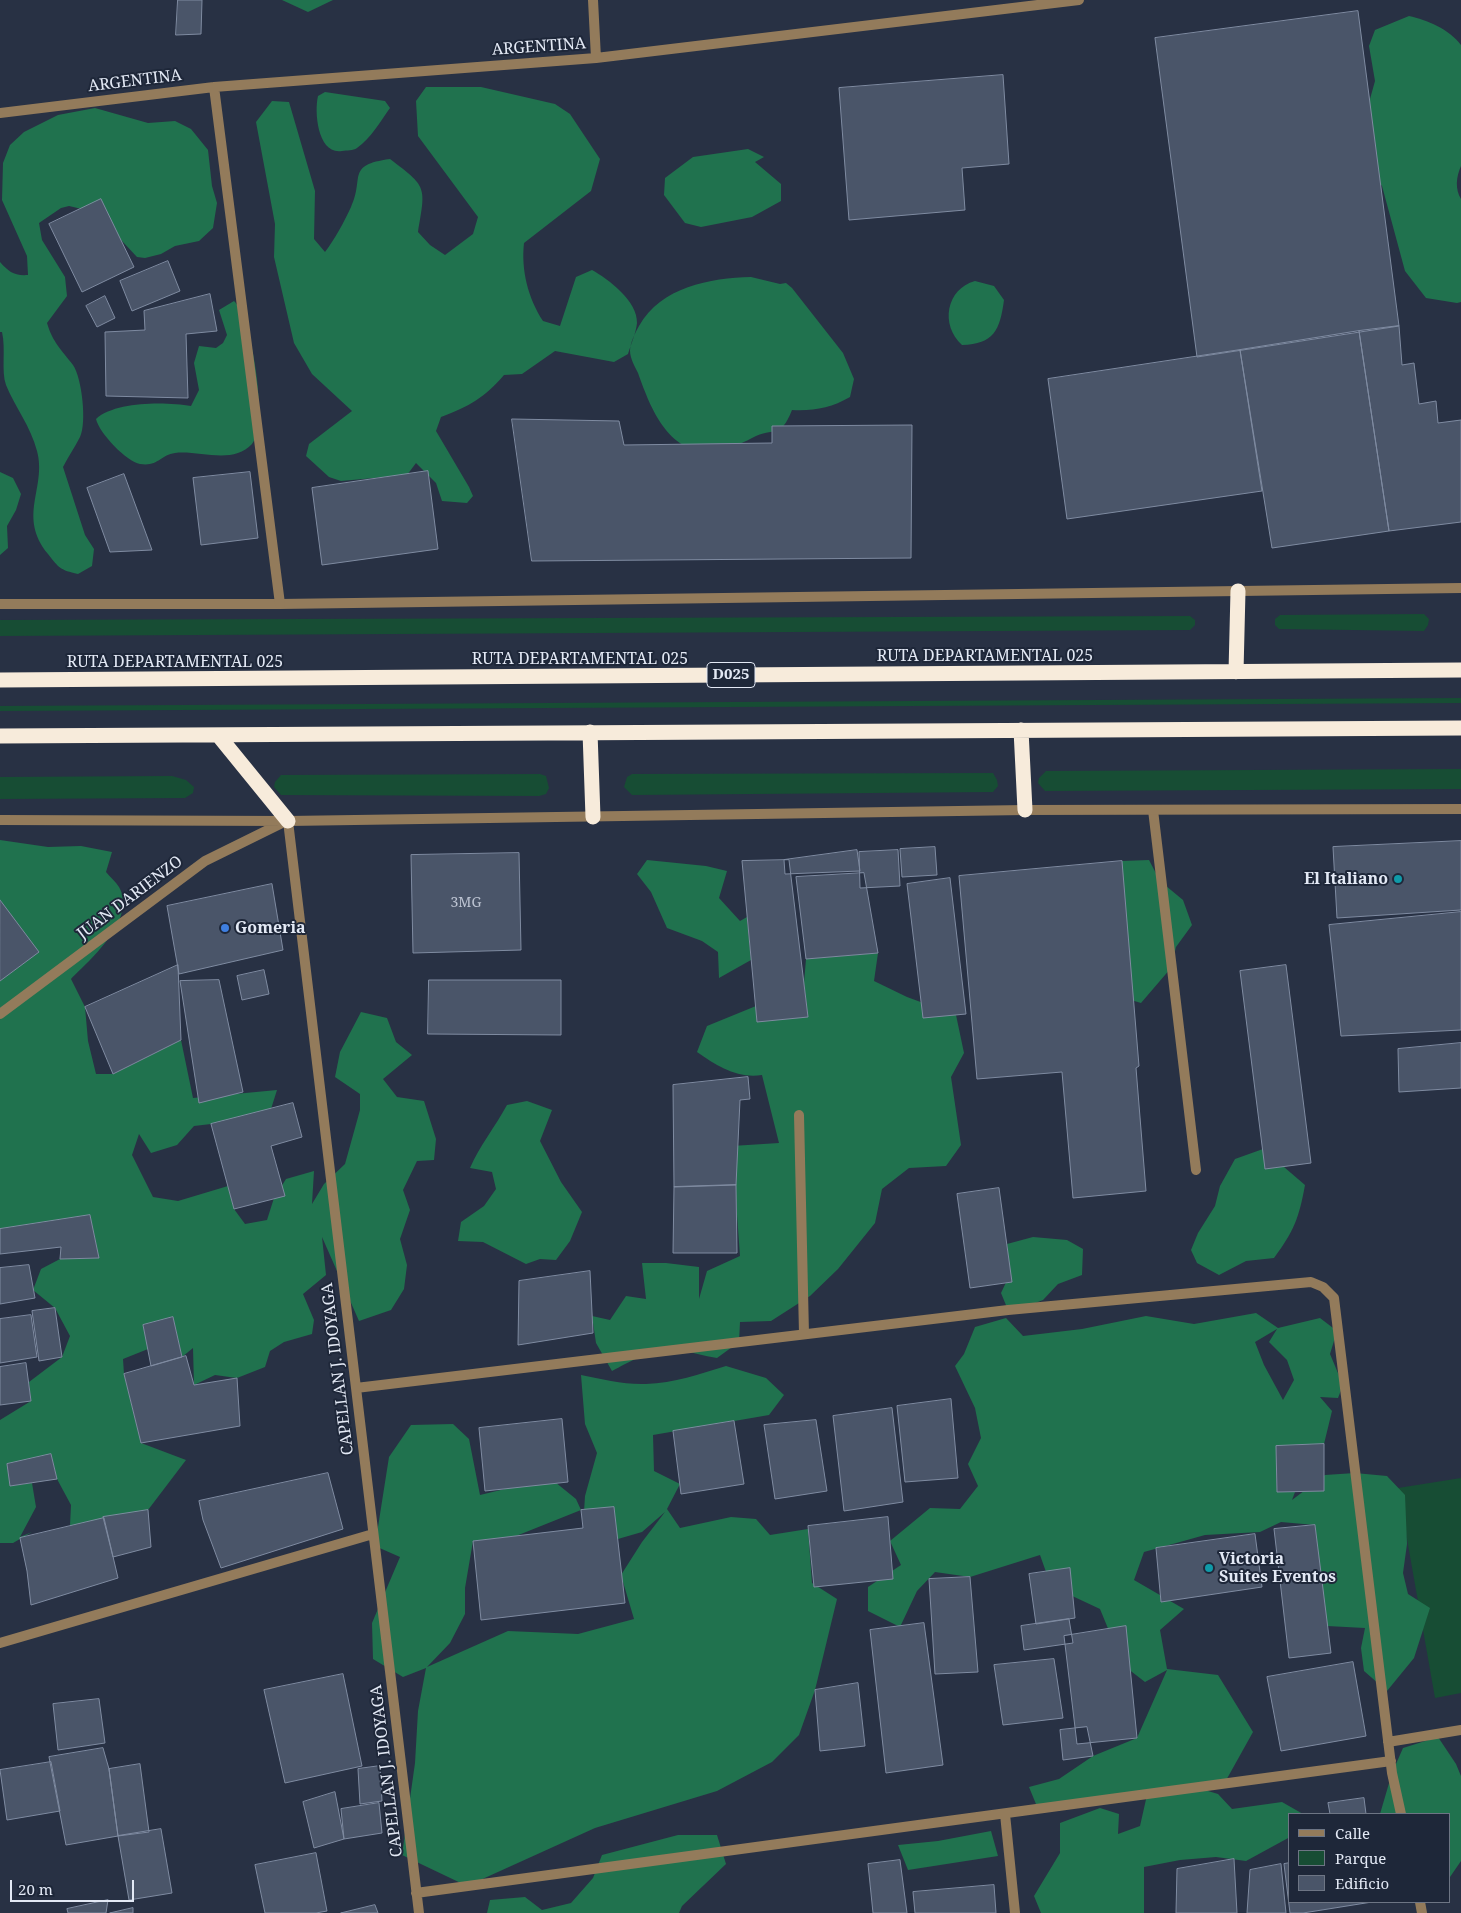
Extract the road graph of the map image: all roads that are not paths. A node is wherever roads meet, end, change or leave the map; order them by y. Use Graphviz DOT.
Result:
graph roads {
  1 [pos="592,0"];
  2 [pos="1079,0"];
  3 [pos="596,58"];
  4 [pos="214,87"];
  5 [pos="0,113"];
  6 [pos="1461,588"];
  7 [pos="1238,591"];
  8 [pos="0,604"];
  9 [pos="280,604"];
  10 [pos="1461,670"];
  11 [pos="1236,672"];
  12 [pos="0,680"];
  13 [pos="1461,728"];
  14 [pos="1021,730"];
  15 [pos="590,732"];
  16 [pos="218,735"];
  17 [pos="0,736"];
  18 [pos="1461,809"];
  19 [pos="1025,810"];
  20 [pos="1152,810"];
  21 [pos="593,816"];
  22 [pos="0,820"];
  23 [pos="288,821"];
  24 [pos="0,1014"];
  25 [pos="799,1115"];
  26 [pos="1196,1170"];
  27 [pos="804,1334"];
  28 [pos="356,1388"];
  29 [pos="373,1534"];
  30 [pos="0,1643"];
  31 [pos="1461,1730"];
  32 [pos="1388,1742"];
  33 [pos="1391,1761"];
  34 [pos="1401,1813"];
  35 [pos="1005,1814"];
  36 [pos="416,1892"];
  37 [pos="419,1913"];
  38 [pos="1015,1913"];
  1 -- 3 [label="street"];
  2 -- 3 [label="street, ARGENTINA"];
  3 -- 4 [label="street, ARGENTINA"];
  4 -- 5 [label="street, ARGENTINA"];
  4 -- 9 [label="street"];
  6 -- 7 [label="street"];
  7 -- 9 [label="street"];
  7 -- 11 [label="highway"];
  8 -- 9 [label="street"];
  10 -- 11 [label="highway, RUTA DEPARTAMENTAL 025 / D025"];
  11 -- 12 [label="highway, RUTA DEPARTAMENTAL 025 / D025"];
  13 -- 14 [label="highway"];
  14 -- 15 [label="highway"];
  14 -- 19 [label="highway"];
  15 -- 16 [label="highway"];
  15 -- 21 [label="highway"];
  16 -- 17 [label="highway"];
  16 -- 23 [label="highway"];
  18 -- 20 [label="street"];
  19 -- 20 [label="street"];
  19 -- 21 [label="street"];
  20 -- 26 [label="street"];
  21 -- 23 [label="street"];
  22 -- 23 [label="street"];
  23 -- 24 [label="street, JUAN DARIENZO"];
  23 -- 28 [label="street, CAPELLAN J. IDOYAGA"];
  25 -- 27 [label="street"];
  27 -- 28 [label="street"];
  27 -- 32 [label="street"];
  28 -- 29 [label="street, CAPELLAN J. IDOYAGA"];
  29 -- 30 [label="street"];
  29 -- 36 [label="street, CAPELLAN J. IDOYAGA"];
  31 -- 32 [label="street"];
  32 -- 33 [label="street"];
  33 -- 34 [label="street"];
  33 -- 35 [label="street"];
  35 -- 36 [label="street"];
  35 -- 38 [label="street"];
  36 -- 37 [label="street, CAPELLAN J. IDOYAGA"];
}
